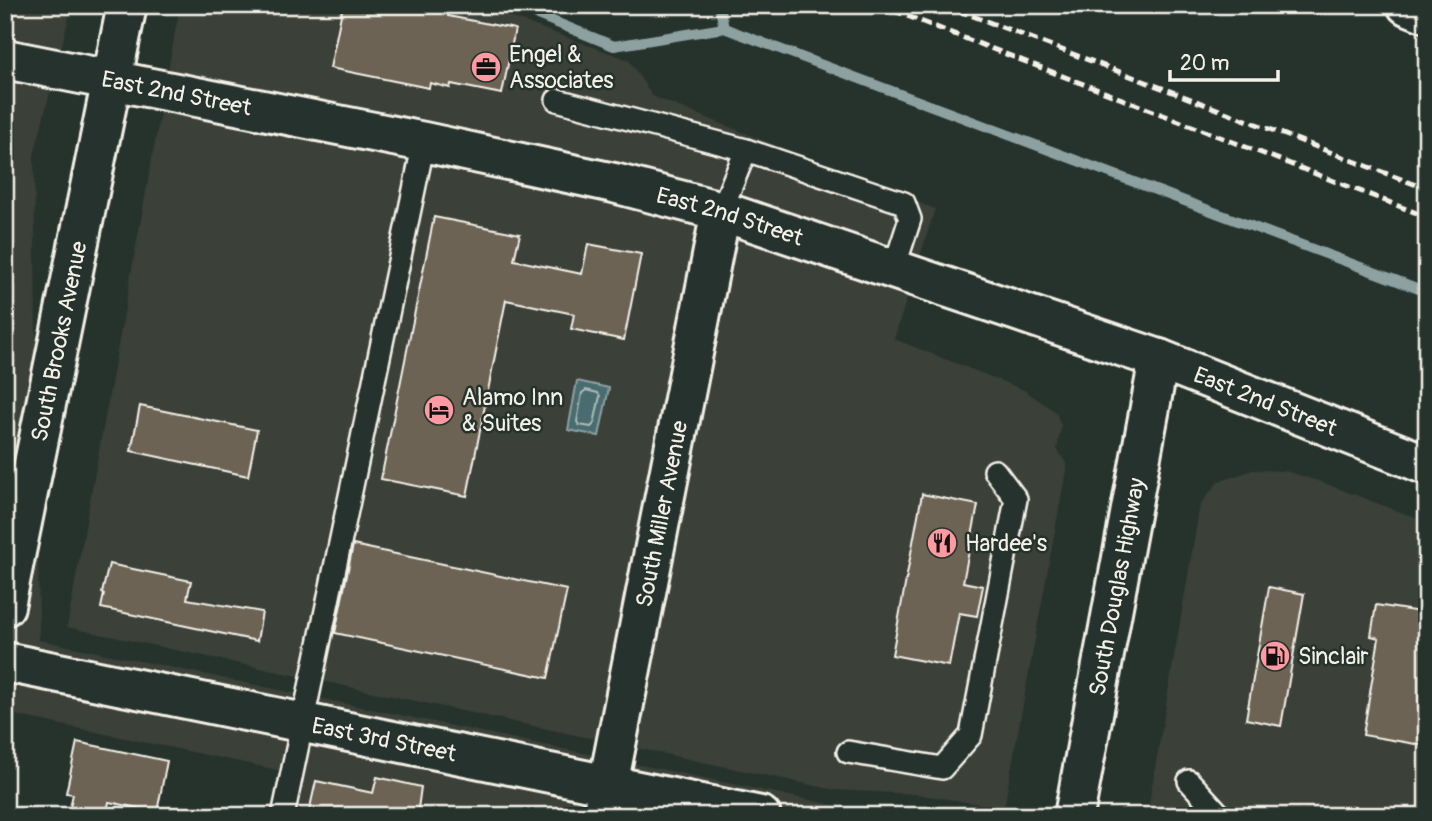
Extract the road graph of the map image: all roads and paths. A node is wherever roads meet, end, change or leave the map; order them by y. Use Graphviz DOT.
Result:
graph roads {
  1 [pos="127,5"];
  2 [pos="1407,5"];
  3 [pos="1427,13"];
  4 [pos="5,59"];
  5 [pos="112,79"];
  6 [pos="557,100"];
  7 [pos="424,142"];
  8 [pos="746,150"];
  9 [pos="721,211"];
  10 [pos="894,268"];
  11 [pos="1159,359"];
  12 [pos="1427,465"];
  13 [pos="995,471"];
  14 [pos="5,606"];
  15 [pos="5,662"];
  16 [pos="301,723"];
  17 [pos="848,752"];
  18 [pos="1189,781"];
  19 [pos="605,800"];
  20 [pos="283,816"];
  21 [pos="761,816"];
  22 [pos="1074,816"];
  23 [pos="1221,816"];
  1 -- 5 [label="street, South Brooks Avenue"];
  2 -- 3 [label="street"];
  4 -- 5 [label="street, East 2nd Street"];
  5 -- 7 [label="street, East 2nd Street"];
  5 -- 14 [label="street, South Brooks Avenue"];
  6 -- 8 [label="lane"];
  7 -- 9 [label="street, East 2nd Street"];
  7 -- 16 [label="lane"];
  8 -- 9 [label="lane"];
  8 -- 10 [label="lane"];
  9 -- 10 [label="street, East 2nd Street"];
  9 -- 19 [label="street, South Miller Avenue"];
  10 -- 11 [label="street, East 2nd Street"];
  11 -- 12 [label="street, East 2nd Street"];
  11 -- 22 [label="street, South Douglas Highway"];
  13 -- 17 [label="lane"];
  15 -- 16 [label="street, East 3rd Street"];
  16 -- 19 [label="street, East 3rd Street"];
  16 -- 20 [label="lane"];
  18 -- 23 [label="lane"];
  19 -- 21 [label="street, East 3rd Street"];
}
